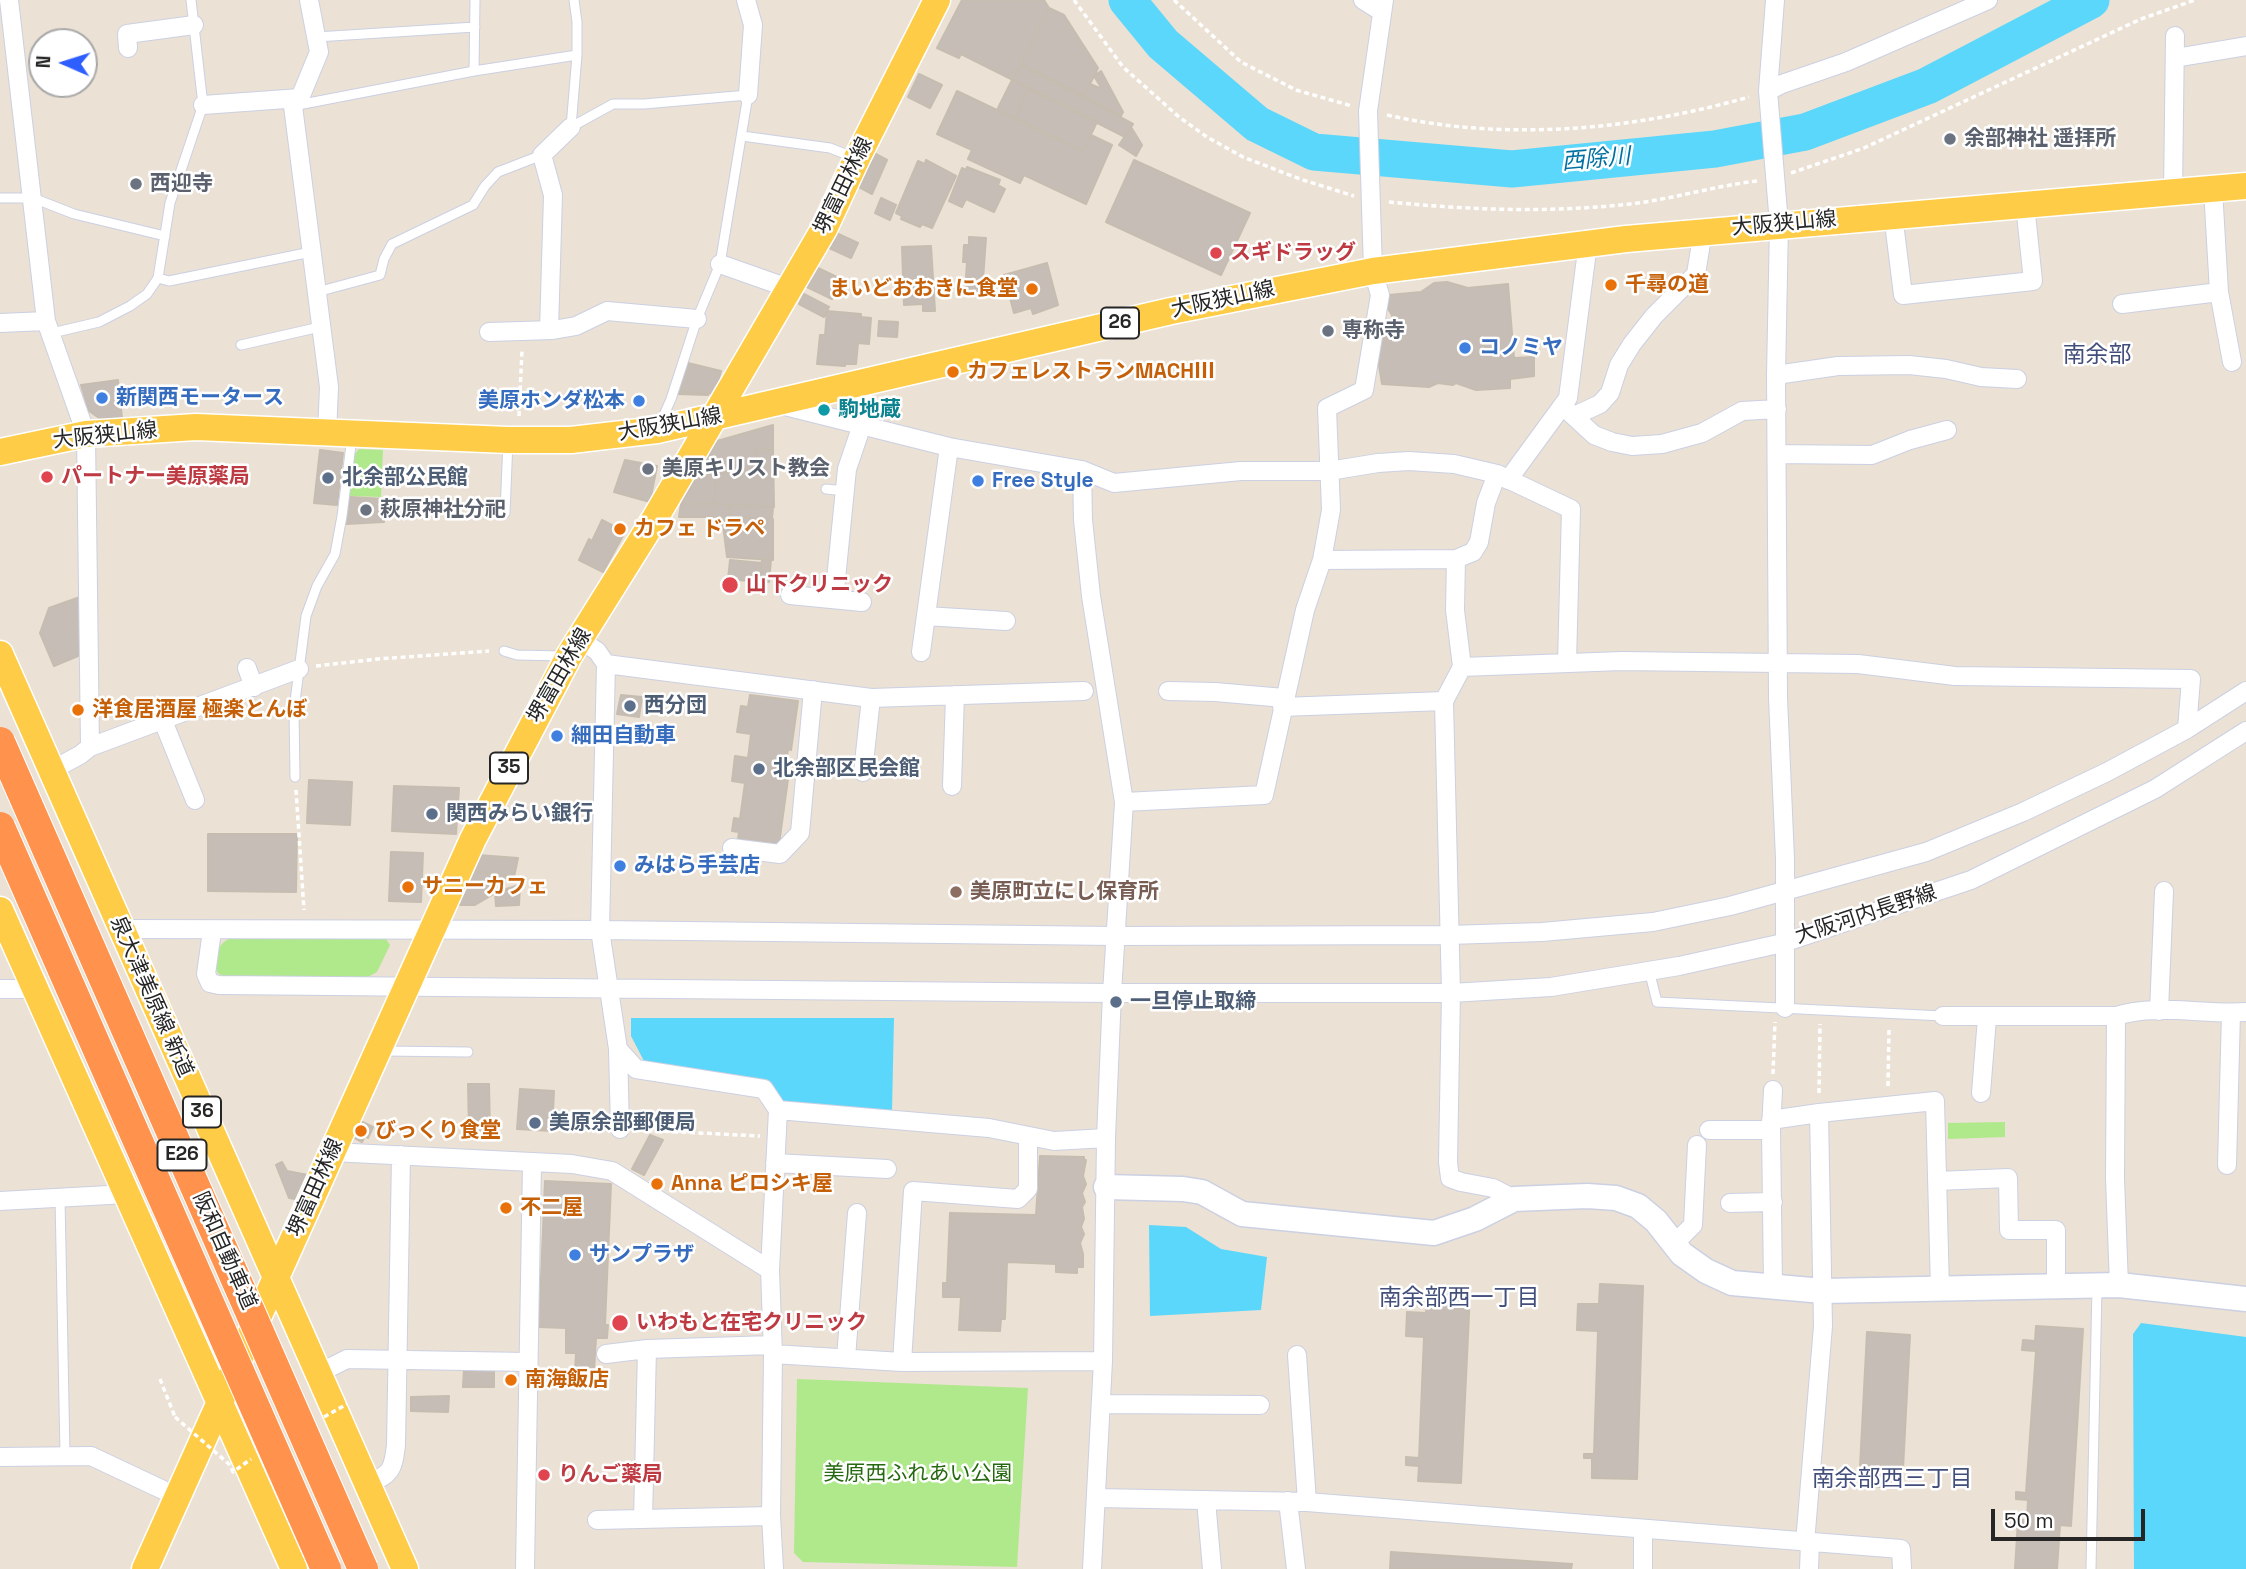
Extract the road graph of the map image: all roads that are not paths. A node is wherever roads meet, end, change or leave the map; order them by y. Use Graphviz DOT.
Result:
graph roads {
  1 [pos="9,0"];
  2 [pos="191,0"];
  3 [pos="309,0"];
  4 [pos="475,0"];
  5 [pos="574,0"];
  6 [pos="746,0"];
  7 [pos="937,0"];
  8 [pos="1363,0"];
  9 [pos="1776,0"];
  10 [pos="1988,0"];
  11 [pos="1383,6"];
  12 [pos="194,25"];
  13 [pos="475,27"];
  14 [pos="2175,36"];
  15 [pos="316,37"];
  16 [pos="2246,46"];
  17 [pos="128,48"];
  18 [pos="578,55"];
  19 [pos="2175,58"];
  20 [pos="474,71"];
  21 [pos="748,95"];
  22 [pos="1768,95"];
  23 [pos="297,102"];
  24 [pos="203,105"];
  25 [pos="571,127"];
  26 [pos="742,136"];
  27 [pos="542,155"];
  28 [pos="857,158"];
  29 [pos="2246,186"];
  30 [pos="2213,189"];
  31 [pos="2173,192"];
  32 [pos="0,198"];
  33 [pos="33,198"];
  34 [pos="2025,205"];
  35 [pos="1893,215"];
  36 [pos="1779,224"];
  37 [pos="1703,231"];
  38 [pos="165,236"];
  39 [pos="1588,243"];
  40 [pos="311,252"];
  41 [pos="720,264"];
  42 [pos="1373,271"];
  43 [pos="158,278"];
  44 [pos="791,289"];
  45 [pos="315,292"];
  46 [pos="2219,292"];
  47 [pos="2122,304"];
  48 [pos="697,319"];
  49 [pos="0,323"];
  50 [pos="49,327"];
  51 [pos="320,327"];
  52 [pos="549,330"];
  53 [pos="489,332"];
  54 [pos="241,345"];
  55 [pos="2232,362"];
  56 [pos="1776,375"];
  57 [pos="2017,379"];
  58 [pos="864,382"];
  59 [pos="773,403"];
  60 [pos="1777,409"];
  61 [pos="1569,411"];
  62 [pos="714,418"];
  63 [pos="862,425"];
  64 [pos="657,430"];
  65 [pos="1947,430"];
  66 [pos="86,434"];
  67 [pos="339,435"];
  68 [pos="513,440"];
  69 [pos="949,446"];
  70 [pos="0,452"];
  71 [pos="1777,454"];
  72 [pos="1082,470"];
  73 [pos="1329,471"];
  74 [pos="1503,477"];
  75 [pos="826,489"];
  76 [pos="845,491"];
  77 [pos="505,513"];
  78 [pos="1456,559"];
  79 [pos="1322,560"];
  80 [pos="790,595"];
  81 [pos="834,599"];
  82 [pos="862,602"];
  83 [pos="926,616"];
  84 [pos="1006,621"];
  85 [pos="575,648"];
  86 [pos="504,651"];
  87 [pos="922,652"];
  88 [pos="0,654"];
  89 [pos="1567,663"];
  90 [pos="1778,663"];
  91 [pos="606,664"];
  92 [pos="300,667"];
  93 [pos="1462,667"];
  94 [pos="247,668"];
  95 [pos="254,687"];
  96 [pos="813,691"];
  97 [pos="1084,691"];
  98 [pos="1168,691"];
  99 [pos="2246,691"];
  100 [pos="955,695"];
  101 [pos="871,698"];
  102 [pos="1444,701"];
  103 [pos="1283,703"];
  104 [pos="163,721"];
  105 [pos="2186,729"];
  106 [pos="2246,731"];
  107 [pos="0,741"];
  108 [pos="90,747"];
  109 [pos="52,770"];
  110 [pos="863,772"];
  111 [pos="295,777"];
  112 [pos="952,786"];
  113 [pos="195,800"];
  114 [pos="1125,802"];
  115 [pos="0,827"];
  116 [pos="732,848"];
  117 [pos="1784,890"];
  118 [pos="2164,891"];
  119 [pos="0,910"];
  120 [pos="121,929"];
  121 [pos="600,930"];
  122 [pos="212,931"];
  123 [pos="430,931"];
  124 [pos="1449,935"];
  125 [pos="1115,936"];
  126 [pos="1783,943"];
  127 [pos="1649,970"];
  128 [pos="405,988"];
  129 [pos="609,988"];
  130 [pos="0,989"];
  131 [pos="36,989"];
  132 [pos="1112,993"];
  133 [pos="1451,993"];
  134 [pos="1780,1008"];
  135 [pos="2159,1011"];
  136 [pos="2239,1012"];
  137 [pos="1943,1016"];
  138 [pos="2116,1016"];
  139 [pos="1987,1018"];
  140 [pos="618,1049"];
  141 [pos="377,1051"];
  142 [pos="468,1052"];
  143 [pos="1773,1090"];
  144 [pos="1981,1093"];
  145 [pos="778,1110"];
  146 [pos="1819,1113"];
  147 [pos="1771,1125"];
  148 [pos="620,1129"];
  149 [pos="1709,1130"];
  150 [pos="1028,1137"];
  151 [pos="1106,1138"];
  152 [pos="1697,1145"];
  153 [pos="332,1152"];
  154 [pos="401,1155"];
  155 [pos="533,1163"];
  156 [pos="775,1163"];
  157 [pos="2227,1166"];
  158 [pos="887,1170"];
  159 [pos="1937,1181"];
  160 [pos="1106,1187"];
  161 [pos="127,1194"];
  162 [pos="60,1198"];
  163 [pos="1514,1199"];
  164 [pos="0,1201"];
  165 [pos="1773,1202"];
  166 [pos="1730,1203"];
  167 [pos="857,1213"];
  168 [pos="1674,1244"];
  169 [pos="770,1269"];
  170 [pos="276,1281"];
  171 [pos="2108,1285"];
  172 [pos="1773,1286"];
  173 [pos="2056,1286"];
  174 [pos="1940,1289"];
  175 [pos="1823,1291"];
  176 [pos="2246,1299"];
  177 [pos="647,1349"];
  178 [pos="773,1350"];
  179 [pos="606,1354"];
  180 [pos="1297,1355"];
  181 [pos="846,1358"];
  182 [pos="398,1360"];
  183 [pos="1104,1361"];
  184 [pos="528,1362"];
  185 [pos="902,1362"];
  186 [pos="318,1373"];
  187 [pos="220,1402"];
  188 [pos="1101,1404"];
  189 [pos="1260,1405"];
  190 [pos="65,1455"];
  191 [pos="0,1457"];
  192 [pos="368,1485"];
  193 [pos="178,1497"];
  194 [pos="1097,1498"];
  195 [pos="1206,1500"];
  196 [pos="1288,1501"];
  197 [pos="1307,1502"];
  198 [pos="771,1516"];
  199 [pos="643,1519"];
  200 [pos="597,1520"];
  201 [pos="1643,1529"];
  202 [pos="1807,1543"];
  203 [pos="145,1569"];
  204 [pos="294,1569"];
  205 [pos="326,1569"];
  206 [pos="363,1569"];
  207 [pos="405,1569"];
  208 [pos="525,1569"];
  209 [pos="774,1569"];
  210 [pos="1092,1569"];
  211 [pos="1212,1569"];
  212 [pos="1296,1569"];
  213 [pos="1643,1569"];
  214 [pos="1809,1569"];
  215 [pos="1902,1569"];
  216 [pos="2091,1569"];
  1 -- 33 [label="street"];
  2 -- 12 [label="lane"];
  3 -- 15 [label="street"];
  4 -- 13 [label="lane"];
  5 -- 18 [label="lane"];
  6 -- 21 [label="street"];
  7 -- 28 [label="main road, 堺富田林線 / 35"];
  8 -- 11 [label="street"];
  9 -- 22 [label="street"];
  10 -- 22 [label="street"];
  11 -- 42 [label="street"];
  12 -- 17 [label="street"];
  12 -- 24 [label="lane"];
  13 -- 15 [label="lane"];
  13 -- 20 [label="lane"];
  14 -- 19 [label="street"];
  15 -- 23 [label="street"];
  16 -- 19 [label="street"];
  18 -- 20 [label="lane"];
  18 -- 25 [label="lane"];
  19 -- 31 [label="street"];
  20 -- 23 [label="lane"];
  21 -- 25 [label="lane"];
  21 -- 26 [label="lane"];
  22 -- 36 [label="street"];
  23 -- 24 [label="street"];
  23 -- 40 [label="street"];
  24 -- 38 [label="lane"];
  25 -- 27 [label="street"];
  26 -- 28 [label="lane"];
  26 -- 41 [label="lane"];
  27 -- 45 [label="lane"];
  27 -- 52 [label="street"];
  28 -- 44 [label="main road, 堺富田林線 / 35"];
  29 -- 30 [label="main road, 大阪狭山線 / 26"];
  30 -- 31 [label="main road, 大阪狭山線 / 26"];
  30 -- 46 [label="street"];
  31 -- 34 [label="main road, 大阪狭山線 / 26"];
  32 -- 33 [label="lane"];
  33 -- 38 [label="lane"];
  33 -- 50 [label="street"];
  34 -- 35 [label="main road, 大阪狭山線 / 26"];
  34 -- 35 [label="street"];
  35 -- 36 [label="main road, 大阪狭山線 / 26"];
  36 -- 37 [label="main road, 大阪狭山線 / 26"];
  36 -- 56 [label="street"];
  37 -- 39 [label="main road, 大阪狭山線 / 26"];
  37 -- 61 [label="street"];
  38 -- 43 [label="lane"];
  39 -- 42 [label="main road, 大阪狭山線 / 26"];
  39 -- 61 [label="street"];
  40 -- 43 [label="lane"];
  40 -- 45 [label="street"];
  41 -- 44 [label="street"];
  41 -- 48 [label="lane"];
  42 -- 58 [label="main road, 大阪狭山線 / 26"];
  42 -- 73 [label="street"];
  43 -- 50 [label="lane"];
  44 -- 62 [label="main road, 堺富田林線 / 35"];
  45 -- 51 [label="street"];
  46 -- 47 [label="street"];
  46 -- 55 [label="street"];
  48 -- 52 [label="street"];
  48 -- 64 [label="lane"];
  49 -- 50 [label="street"];
  50 -- 66 [label="street"];
  51 -- 54 [label="lane"];
  51 -- 67 [label="street"];
  52 -- 53 [label="street"];
  56 -- 57 [label="street"];
  56 -- 60 [label="street"];
  58 -- 59 [label="main road, 大阪狭山線 / 26"];
  58 -- 63 [label="street"];
  59 -- 62 [label="main road, 大阪狭山線 / 26"];
  59 -- 63 [label="street"];
  60 -- 61 [label="street"];
  60 -- 71 [label="street"];
  61 -- 74 [label="street"];
  62 -- 64 [label="main road, 大阪狭山線 / 26"];
  62 -- 85 [label="main road, 堺富田林線 / 35"];
  63 -- 69 [label="street"];
  63 -- 76 [label="street"];
  64 -- 68 [label="main road, 大阪狭山線 / 26"];
  65 -- 71 [label="street"];
  66 -- 67 [label="main road, 大阪狭山線 / 26"];
  66 -- 70 [label="main road, 大阪狭山線 / 26"];
  66 -- 108 [label="street"];
  67 -- 68 [label="main road, 大阪狭山線 / 26"];
  67 -- 92 [label="lane"];
  68 -- 77 [label="lane"];
  69 -- 72 [label="street"];
  69 -- 83 [label="street"];
  71 -- 90 [label="street"];
  72 -- 73 [label="street"];
  72 -- 114 [label="street"];
  73 -- 74 [label="street"];
  73 -- 79 [label="street"];
  74 -- 78 [label="street"];
  74 -- 89 [label="street"];
  75 -- 76 [label="lane"];
  76 -- 81 [label="street"];
  78 -- 79 [label="street"];
  78 -- 93 [label="street"];
  79 -- 103 [label="street"];
  80 -- 81 [label="street"];
  81 -- 82 [label="street"];
  83 -- 84 [label="street"];
  83 -- 87 [label="street"];
  85 -- 86 [label="lane"];
  85 -- 91 [label="street"];
  85 -- 123 [label="main road, 堺富田林線 / 35"];
  88 -- 109 [label="main road, 泉大津美原線 新道 / 36"];
  89 -- 90 [label="street"];
  89 -- 93 [label="street"];
  90 -- 105 [label="street"];
  90 -- 117 [label="street"];
  91 -- 96 [label="street"];
  91 -- 121 [label="street"];
  92 -- 95 [label="street"];
  92 -- 111 [label="lane"];
  93 -- 102 [label="street"];
  94 -- 95 [label="street"];
  95 -- 104 [label="street"];
  96 -- 101 [label="street"];
  96 -- 116 [label="street"];
  97 -- 100 [label="street"];
  98 -- 103 [label="street"];
  99 -- 105 [label="street, 大阪河内長野線"];
  100 -- 101 [label="street"];
  100 -- 112 [label="street"];
  101 -- 110 [label="street"];
  102 -- 103 [label="street"];
  102 -- 124 [label="street"];
  103 -- 114 [label="street"];
  104 -- 108 [label="street"];
  104 -- 113 [label="street"];
  105 -- 117 [label="street, 大阪河内長野線"];
  106 -- 126 [label="street, 大阪河内長野線"];
  107 -- 206 [label="highway, 阪和自動車道 / E26, bridge"];
  108 -- 109 [label="street"];
  109 -- 120 [label="main road, 泉大津美原線 新道 / 36"];
  114 -- 125 [label="street"];
  115 -- 205 [label="highway, 阪和自動車道 / E26, bridge"];
  117 -- 124 [label="street, 大阪河内長野線"];
  117 -- 126 [label="street"];
  118 -- 135 [label="street"];
  119 -- 131 [label="main road"];
  120 -- 122 [label="street, 大阪河内長野線"];
  120 -- 170 [label="main road, 泉大津美原線 新道 / 36"];
  121 -- 123 [label="street, 大阪河内長野線"];
  121 -- 125 [label="street, 大阪河内長野線"];
  121 -- 129 [label="street"];
  122 -- 123 [label="street, 大阪河内長野線"];
  122 -- 128 [label="street, 大阪河内長野線"];
  123 -- 128 [label="main road, 堺富田林線 / 35"];
  124 -- 125 [label="street, 大阪河内長野線"];
  124 -- 133 [label="street"];
  125 -- 132 [label="street"];
  126 -- 127 [label="street, 大阪河内長野線"];
  126 -- 134 [label="street"];
  127 -- 133 [label="street, 大阪河内長野線"];
  127 -- 134 [label="lane"];
  128 -- 129 [label="street, 大阪河内長野線"];
  128 -- 141 [label="main road, 堺富田林線 / 35"];
  129 -- 132 [label="street, 大阪河内長野線"];
  129 -- 140 [label="street"];
  130 -- 131 [label="street"];
  131 -- 161 [label="main road"];
  132 -- 133 [label="street, 大阪河内長野線"];
  132 -- 151 [label="street"];
  133 -- 163 [label="street"];
  134 -- 137 [label="lane"];
  135 -- 136 [label="street"];
  135 -- 138 [label="street"];
  136 -- 157 [label="street"];
  137 -- 139 [label="street"];
  138 -- 139 [label="street"];
  138 -- 171 [label="street"];
  139 -- 144 [label="street"];
  140 -- 145 [label="street"];
  140 -- 148 [label="street"];
  141 -- 142 [label="lane"];
  141 -- 153 [label="main road, 堺富田林線 / 35"];
  143 -- 147 [label="street"];
  145 -- 150 [label="street"];
  145 -- 156 [label="street"];
  146 -- 147 [label="street"];
  146 -- 159 [label="street"];
  146 -- 175 [label="street"];
  147 -- 149 [label="street"];
  147 -- 165 [label="street"];
  150 -- 151 [label="street"];
  150 -- 185 [label="street"];
  151 -- 160 [label="street"];
  152 -- 168 [label="street"];
  153 -- 154 [label="street"];
  153 -- 170 [label="main road, 堺富田林線 / 35"];
  154 -- 155 [label="street"];
  154 -- 182 [label="street"];
  155 -- 169 [label="street"];
  155 -- 184 [label="street"];
  156 -- 158 [label="street"];
  156 -- 169 [label="street"];
  159 -- 173 [label="street"];
  159 -- 174 [label="street"];
  160 -- 163 [label="street"];
  160 -- 183 [label="street"];
  161 -- 162 [label="street"];
  161 -- 187 [label="main road"];
  162 -- 164 [label="street"];
  162 -- 190 [label="lane"];
  163 -- 168 [label="street"];
  165 -- 166 [label="street"];
  165 -- 172 [label="street"];
  167 -- 181 [label="street"];
  168 -- 172 [label="street"];
  169 -- 178 [label="street"];
  170 -- 186 [label="main road, 泉大津美原線 新道 / 36"];
  170 -- 187 [label="main road, 堺富田林線 / 35"];
  171 -- 173 [label="street"];
  171 -- 176 [label="street"];
  171 -- 216 [label="lane"];
  172 -- 175 [label="street"];
  173 -- 174 [label="street"];
  174 -- 175 [label="street"];
  175 -- 202 [label="street"];
  177 -- 178 [label="street"];
  177 -- 179 [label="street"];
  177 -- 199 [label="street"];
  178 -- 181 [label="street"];
  178 -- 198 [label="street"];
  180 -- 197 [label="street"];
  181 -- 185 [label="street"];
  182 -- 184 [label="street"];
  182 -- 186 [label="street"];
  182 -- 192 [label="street"];
  183 -- 185 [label="street"];
  183 -- 188 [label="street"];
  184 -- 208 [label="street"];
  186 -- 192 [label="main road, 泉大津美原線 新道 / 36"];
  187 -- 193 [label="main road, 堺富田林線 / 35"];
  187 -- 204 [label="main road"];
  188 -- 189 [label="street"];
  188 -- 194 [label="street"];
  190 -- 191 [label="street"];
  190 -- 193 [label="street"];
  192 -- 207 [label="main road, 泉大津美原線 新道 / 36"];
  193 -- 203 [label="main road, 堺富田林線 / 35"];
  194 -- 195 [label="street"];
  194 -- 210 [label="street"];
  195 -- 196 [label="street"];
  195 -- 211 [label="street"];
  196 -- 197 [label="street"];
  196 -- 212 [label="street"];
  197 -- 201 [label="street"];
  198 -- 199 [label="street"];
  198 -- 209 [label="street"];
  199 -- 200 [label="street"];
  201 -- 202 [label="street"];
  201 -- 213 [label="street"];
  202 -- 214 [label="street"];
  202 -- 215 [label="street"];
}
